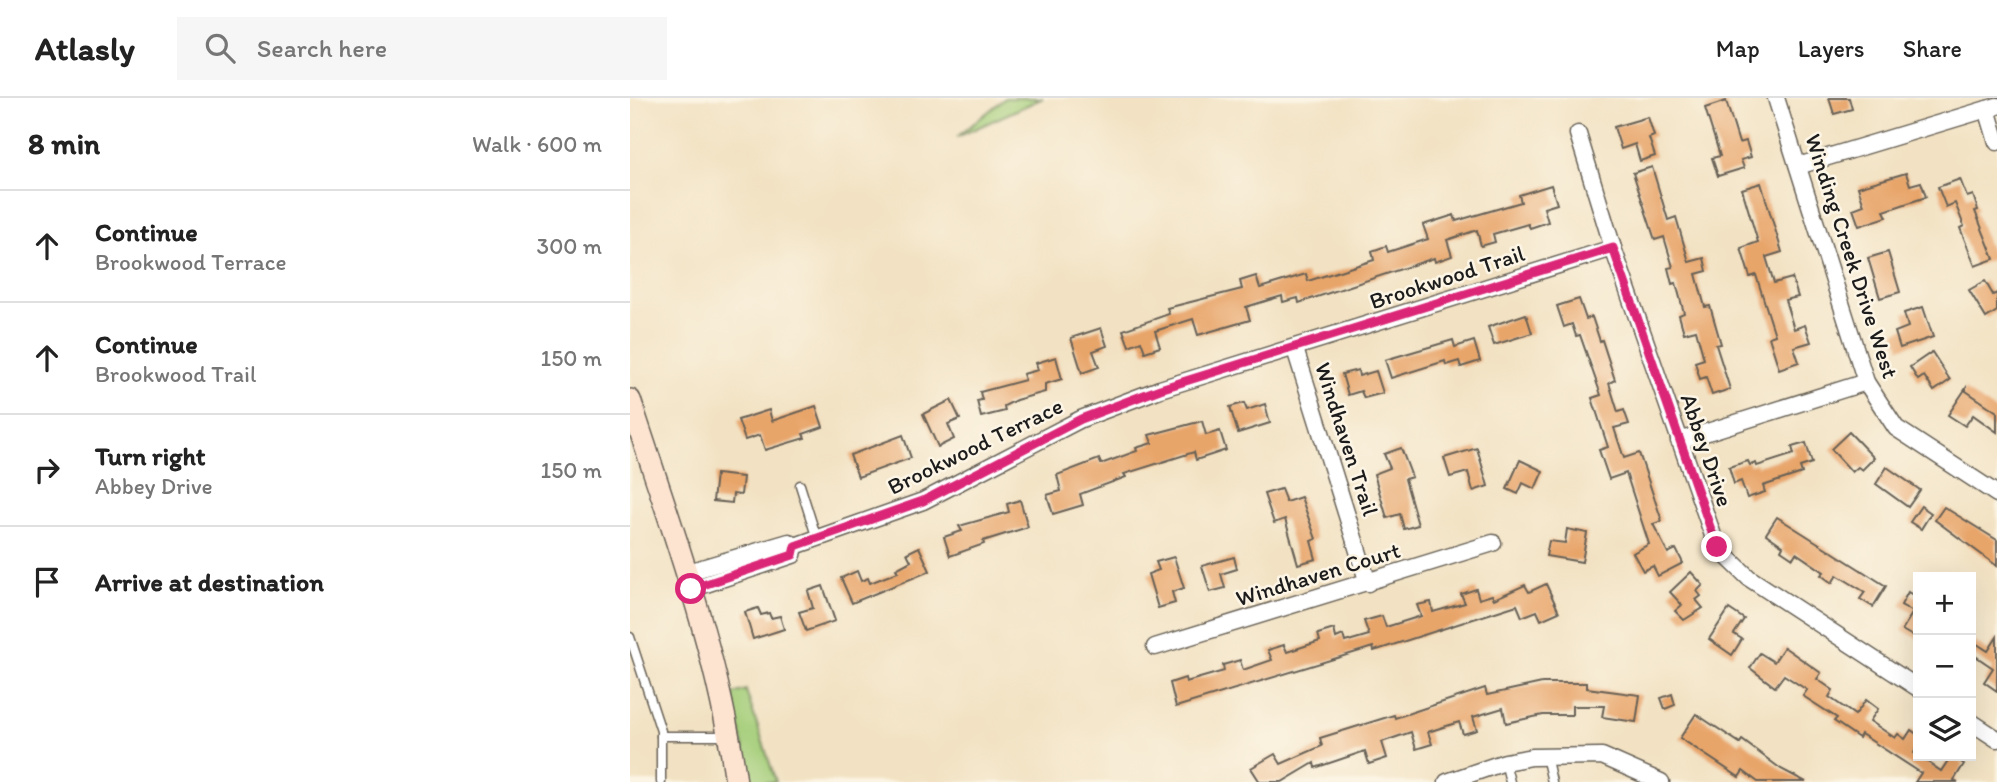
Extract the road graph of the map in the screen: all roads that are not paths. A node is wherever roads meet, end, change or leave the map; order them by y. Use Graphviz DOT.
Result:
graph roads {
  1 [pos="1776,98"];
  2 [pos="1992,107"];
  3 [pos="1578,134"];
  4 [pos="1997,142"];
  5 [pos="1798,166"];
  6 [pos="1613,248"];
  7 [pos="1295,349"];
  8 [pos="1866,382"];
  9 [pos="630,400"];
  10 [pos="1679,441"];
  11 [pos="800,485"];
  12 [pos="1997,494"];
  13 [pos="817,539"];
  14 [pos="1493,543"];
  15 [pos="688,581"];
  16 [pos="1368,583"];
  17 [pos="630,637"];
  18 [pos="1155,647"];
  19 [pos="1913,685"];
  20 [pos="1976,725"];
  21 [pos="661,736"];
  22 [pos="730,736"];
  23 [pos="1997,739"];
  24 [pos="1546,756"];
  25 [pos="1505,762"];
  26 [pos="661,782"];
  27 [pos="736,782"];
  28 [pos="1447,782"];
  29 [pos="1510,782"];
  30 [pos="1552,782"];
  31 [pos="1661,782"];
  1 -- 5 [label="street, Winding Creek Drive West"];
  2 -- 4 [label="street"];
  2 -- 5 [label="street"];
  3 -- 6 [label="street, Abbey Drive"];
  5 -- 8 [label="street, Winding Creek Drive West"];
  6 -- 7 [label="street, Brookwood Trail"];
  6 -- 10 [label="street, Abbey Drive"];
  7 -- 13 [label="street, Brookwood Terrace"];
  7 -- 16 [label="street, Windhaven Trail"];
  8 -- 10 [label="street"];
  8 -- 12 [label="street, Winding Creek Drive West"];
  9 -- 15 [label="street"];
  10 -- 19 [label="street, Abbey Drive"];
  11 -- 13 [label="lane"];
  13 -- 15 [label="street, Brookwood Terrace"];
  14 -- 16 [label="street, Windhaven Court"];
  15 -- 22 [label="street"];
  16 -- 18 [label="street, Windhaven Court"];
  17 -- 21 [label="lane"];
  20 -- 23 [label="street"];
  21 -- 22 [label="lane"];
  21 -- 26 [label="lane"];
  22 -- 27 [label="street"];
  24 -- 25 [label="street"];
  24 -- 30 [label="lane"];
  24 -- 31 [label="street"];
  25 -- 28 [label="street"];
  25 -- 29 [label="lane"];
}
